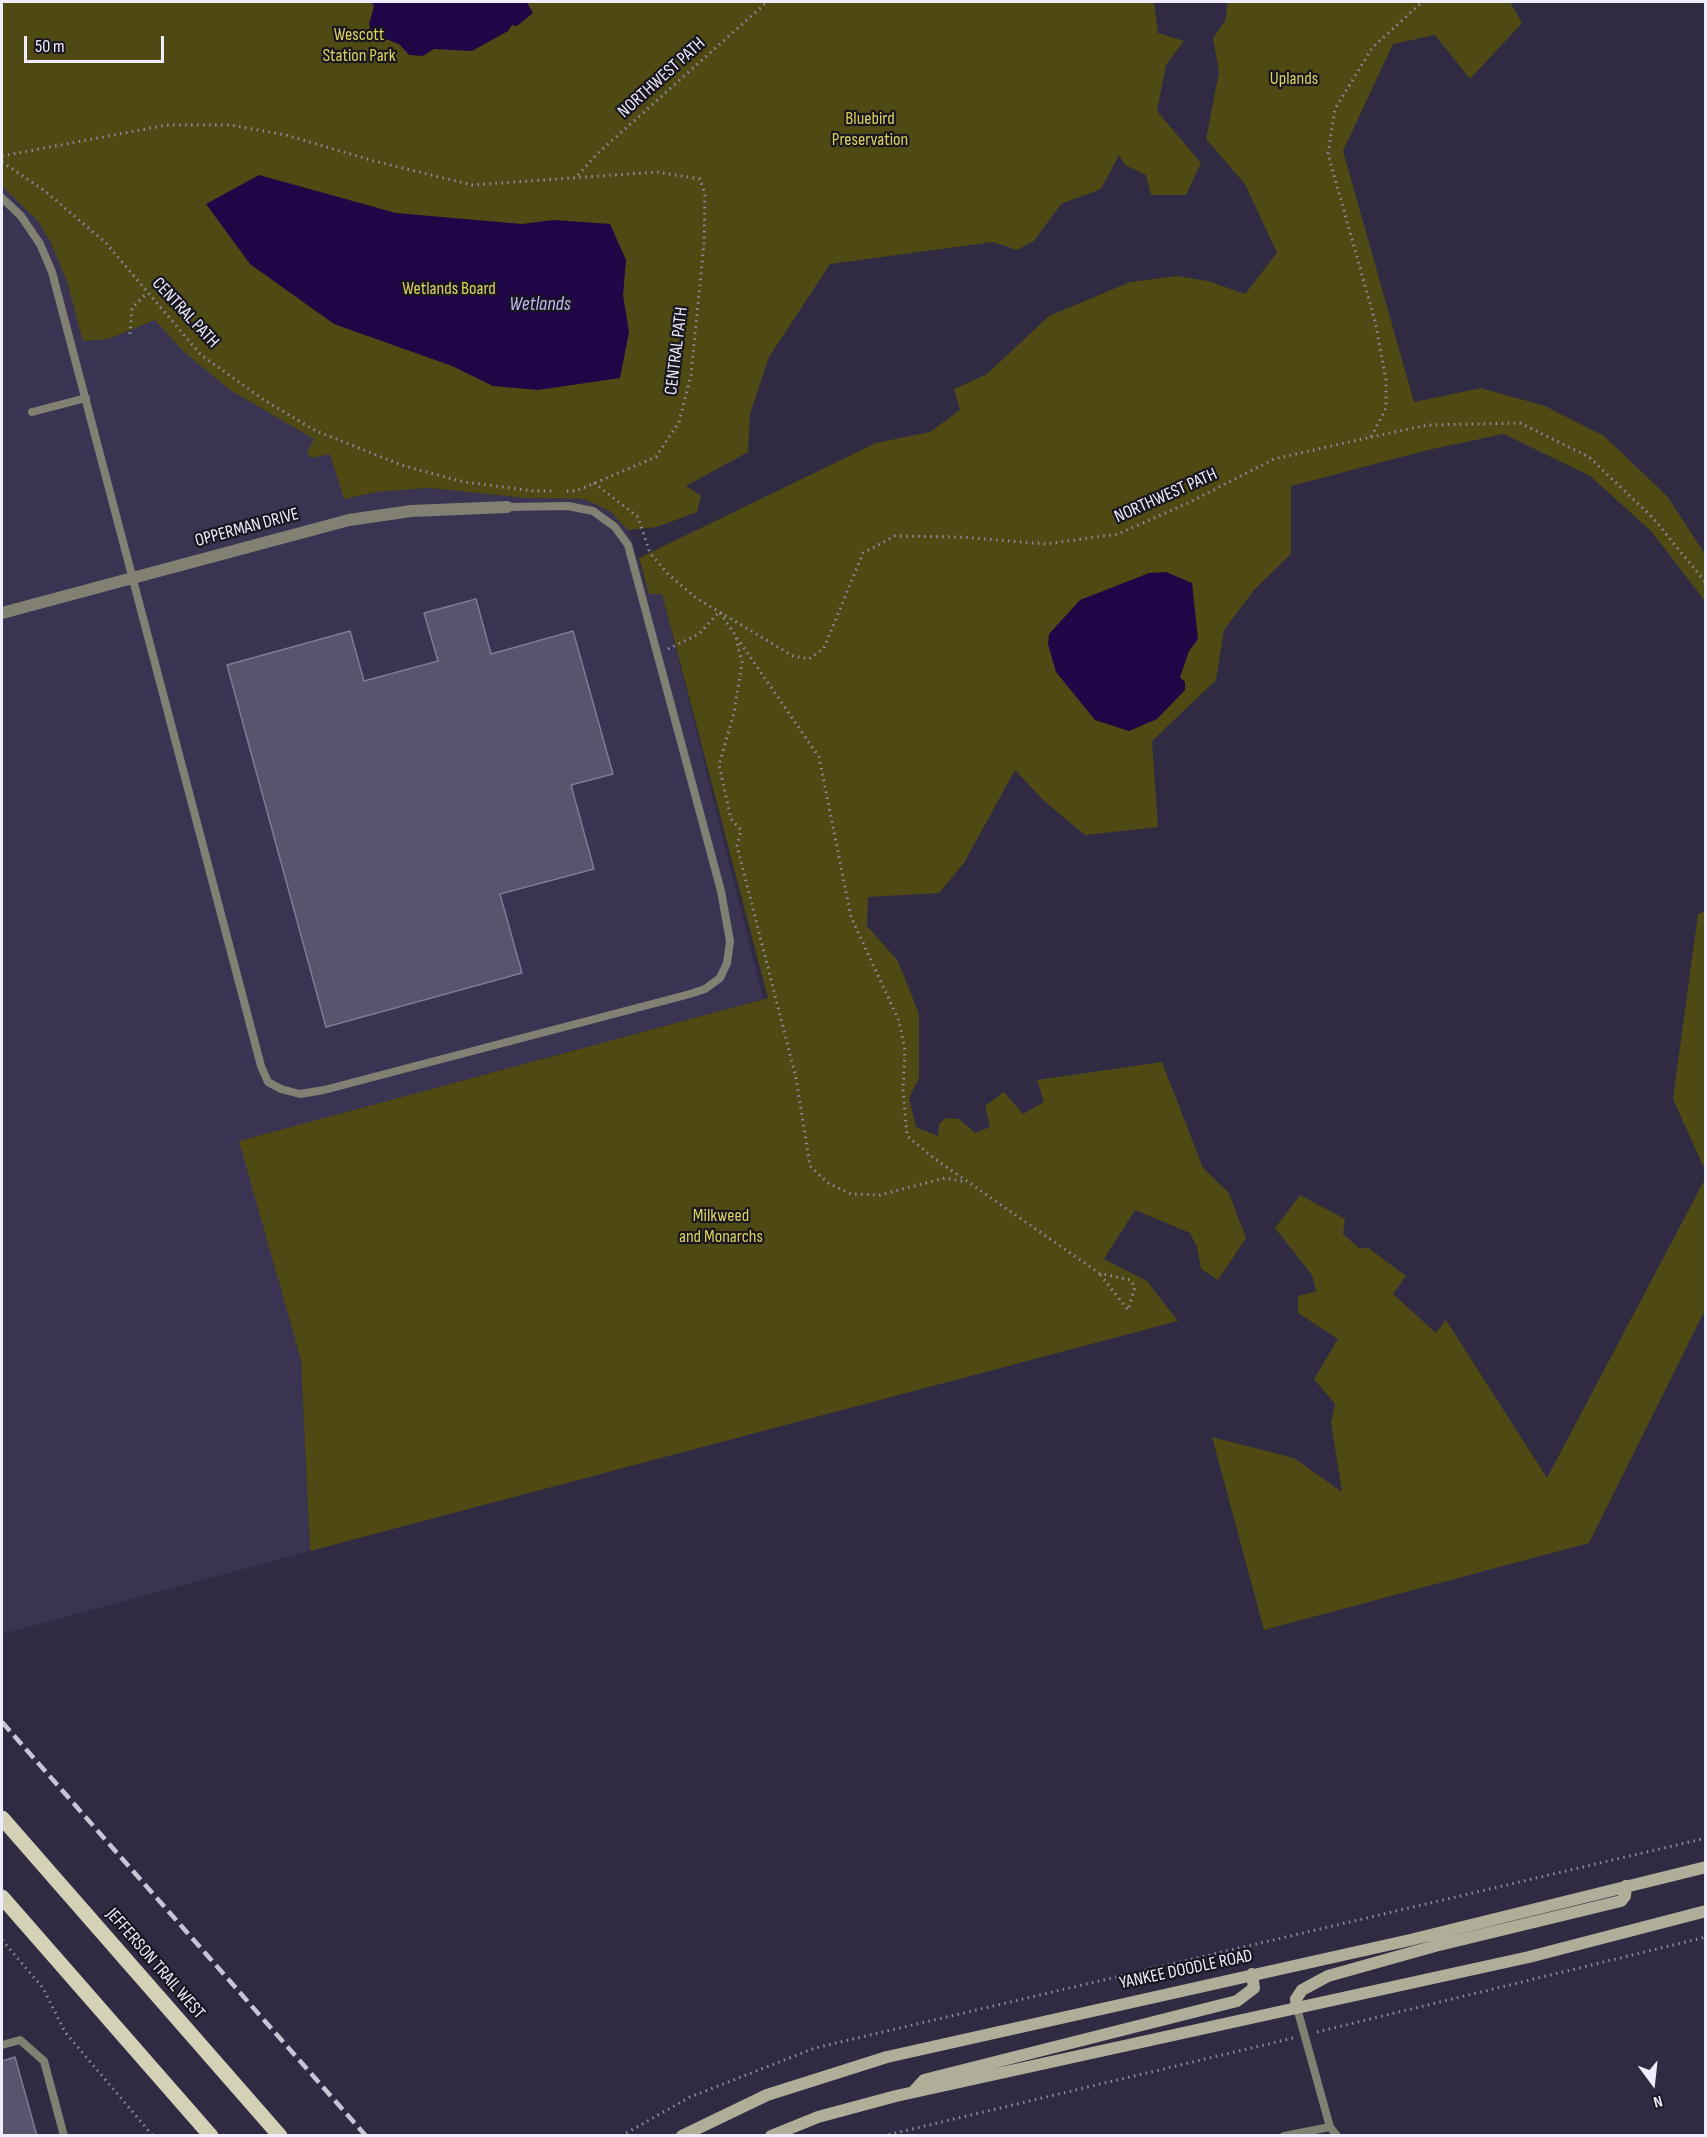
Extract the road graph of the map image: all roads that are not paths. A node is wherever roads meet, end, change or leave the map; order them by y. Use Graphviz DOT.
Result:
graph roads {
  1 [pos="2,198"];
  2 [pos="86,398"];
  3 [pos="32,412"];
  4 [pos="507,507"];
  5 [pos="133,577"];
  6 [pos="2,613"];
  7 [pos="2,1818"];
  8 [pos="1706,1867"];
  9 [pos="1626,1886"];
  10 [pos="2,1897"];
  11 [pos="1706,1911"];
  12 [pos="1252,1974"];
  13 [pos="1297,2007"];
  14 [pos="2,2045"];
  15 [pos="913,2092"];
  16 [pos="1329,2127"];
  17 [pos="64,2136"];
  18 [pos="211,2136"];
  19 [pos="280,2136"];
  20 [pos="682,2136"];
  21 [pos="771,2136"];
  22 [pos="1284,2136"];
  23 [pos="1337,2136"];
  1 -- 2 [label="lane"];
  2 -- 3 [label="lane"];
  2 -- 5 [label="lane"];
  4 -- 5 [label="street, OPPERMAN DRIVE"];
  4 -- 5 [label="lane"];
  5 -- 6 [label="street, OPPERMAN DRIVE"];
  7 -- 19 [label="main road, JEFFERSON TRAIL WEST"];
  8 -- 9 [label="main road, YANKEE DOODLE ROAD"];
  9 -- 12 [label="main road, YANKEE DOODLE ROAD"];
  9 -- 13 [label="main road"];
  10 -- 18 [label="main road"];
  11 -- 13 [label="main road"];
  12 -- 15 [label="main road"];
  12 -- 20 [label="main road, YANKEE DOODLE ROAD"];
  13 -- 15 [label="main road"];
  13 -- 16 [label="lane"];
  14 -- 17 [label="lane"];
  15 -- 21 [label="main road"];
  16 -- 22 [label="lane"];
  16 -- 23 [label="lane"];
}
